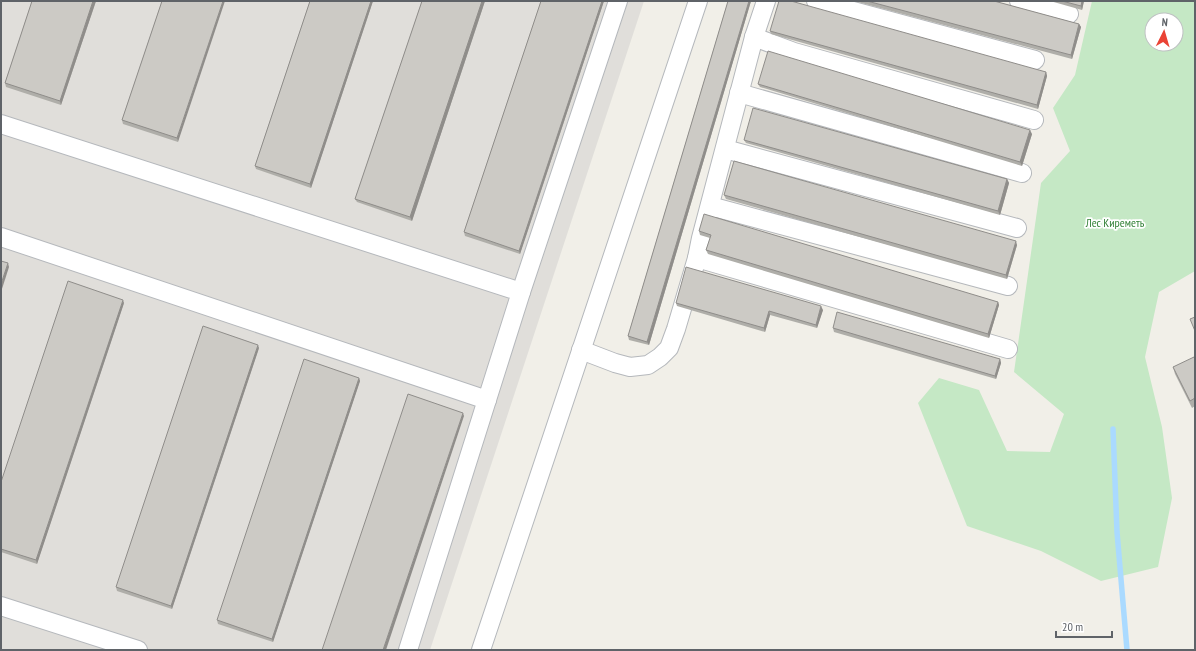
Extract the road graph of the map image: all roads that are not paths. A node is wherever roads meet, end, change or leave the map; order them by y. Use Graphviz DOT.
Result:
graph roads {
  1 [pos="618,1"];
  2 [pos="698,1"];
  3 [pos="766,1"];
  4 [pos="816,1"];
  5 [pos="1019,1"];
  6 [pos="1069,14"];
  7 [pos="754,37"];
  8 [pos="1036,60"];
  9 [pos="739,93"];
  10 [pos="1034,120"];
  11 [pos="1,124"];
  12 [pos="725,149"];
  13 [pos="1022,173"];
  14 [pos="710,206"];
  15 [pos="1017,228"];
  16 [pos="1,237"];
  17 [pos="697,258"];
  18 [pos="1008,286"];
  19 [pos="521,292"];
  20 [pos="1008,349"];
  21 [pos="581,350"];
  22 [pos="487,400"];
  23 [pos="1,606"];
  24 [pos="138,650"];
  25 [pos="408,650"];
  26 [pos="481,650"];
  1 -- 19 [label="street"];
  2 -- 21 [label="street"];
  3 -- 7 [label="street"];
  4 -- 8 [label="street"];
  5 -- 6 [label="street"];
  7 -- 9 [label="street"];
  7 -- 10 [label="street"];
  9 -- 12 [label="street"];
  9 -- 13 [label="street"];
  11 -- 19 [label="street"];
  12 -- 14 [label="street"];
  12 -- 15 [label="street"];
  14 -- 17 [label="street"];
  14 -- 18 [label="street"];
  16 -- 22 [label="street"];
  17 -- 20 [label="street"];
  17 -- 21 [label="street"];
  19 -- 22 [label="street"];
  21 -- 26 [label="street"];
  22 -- 25 [label="street"];
  23 -- 24 [label="street"];
}
